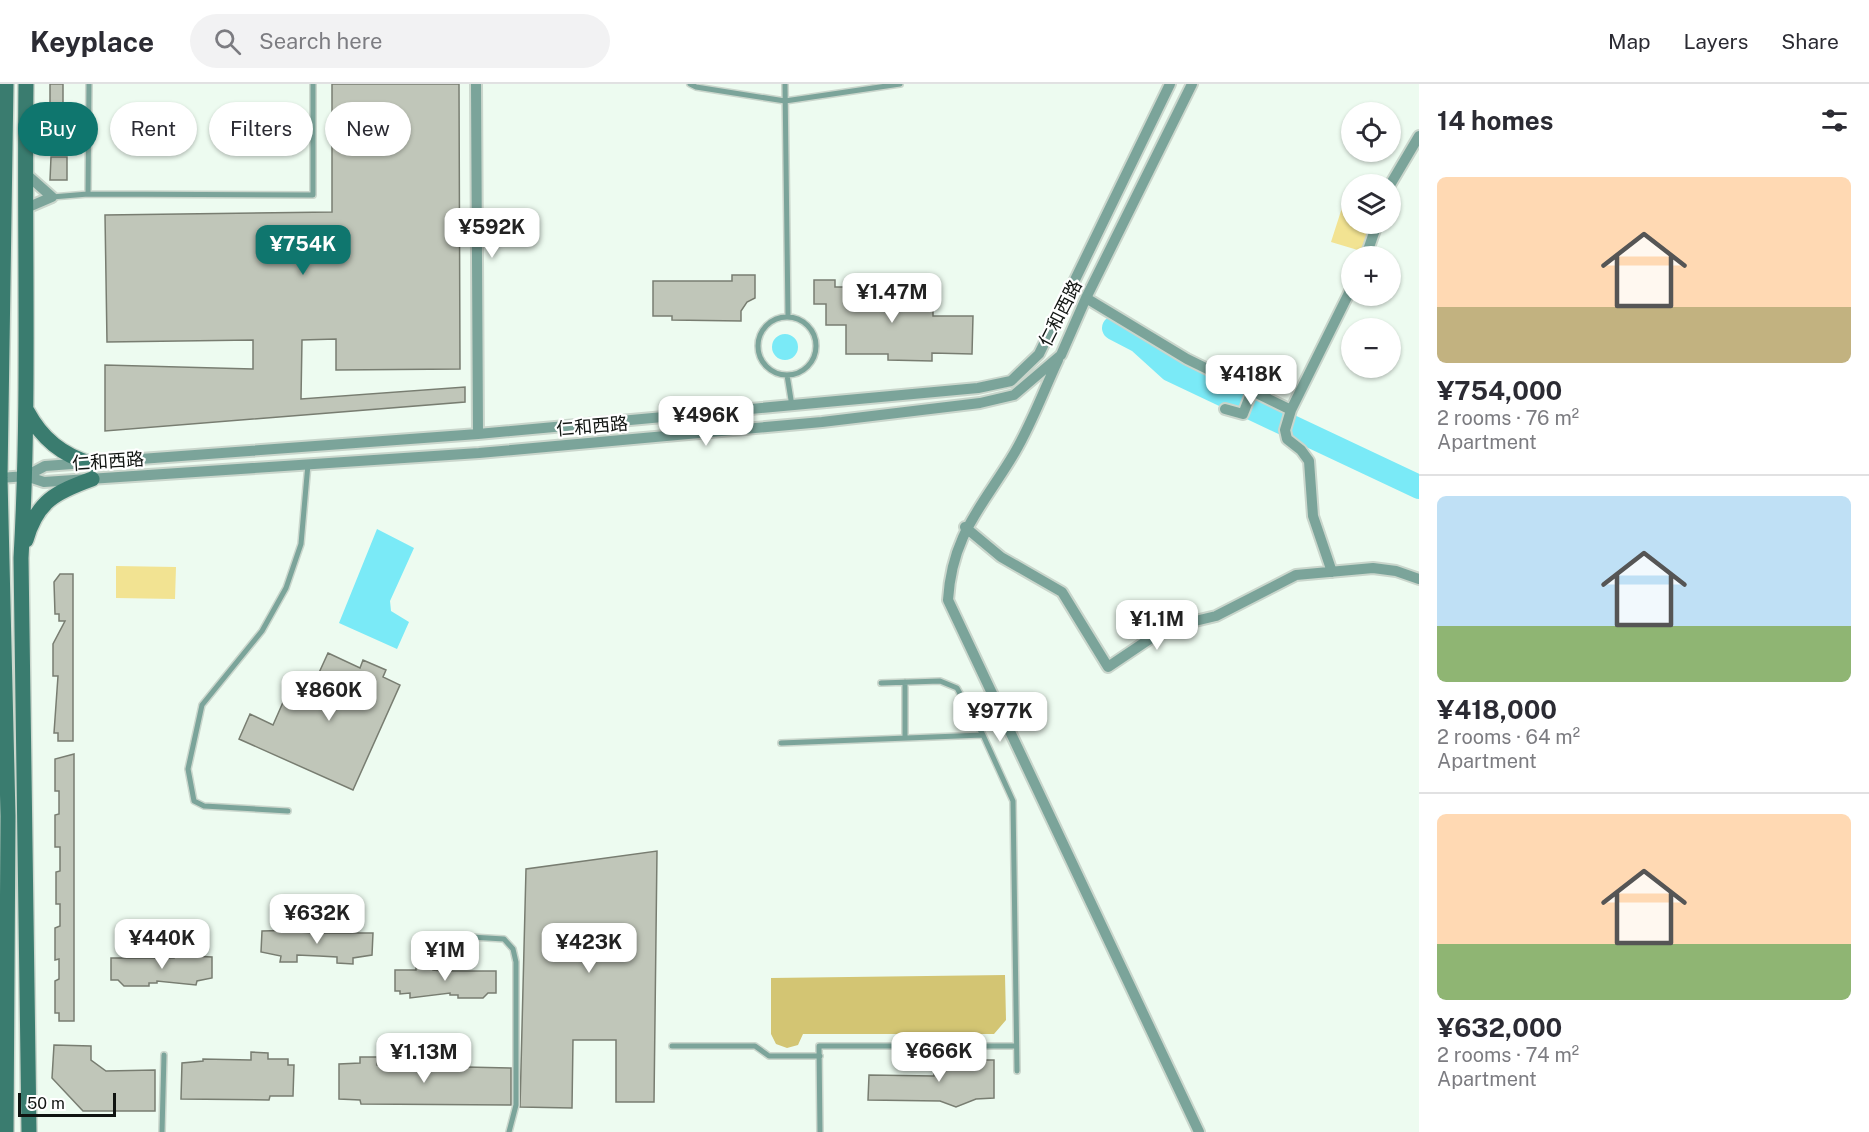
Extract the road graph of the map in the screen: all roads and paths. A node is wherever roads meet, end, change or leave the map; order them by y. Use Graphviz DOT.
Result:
graph roads {
  1 [pos="6,84"];
  2 [pos="26,84"];
  3 [pos="89,84"];
  4 [pos="313,84"];
  5 [pos="476,84"];
  6 [pos="690,84"];
  7 [pos="785,84"];
  8 [pos="900,84"];
  9 [pos="1170,84"];
  10 [pos="1192,84"];
  11 [pos="785,101"];
  12 [pos="1419,136"];
  13 [pos="25,173"];
  14 [pos="1397,174"];
  15 [pos="88,194"];
  16 [pos="52,197"];
  17 [pos="24,209"];
  18 [pos="1086,298"];
  19 [pos="1343,306"];
  20 [pos="788,317"];
  21 [pos="1061,355"];
  22 [pos="787,375"];
  23 [pos="1252,393"];
  24 [pos="818,403"];
  25 [pos="792,406"];
  26 [pos="26,409"];
  27 [pos="1225,410"];
  28 [pos="1290,413"];
  29 [pos="822,422"];
  30 [pos="478,434"];
  31 [pos="308,464"];
  32 [pos="92,472"];
  33 [pos="26,476"];
  34 [pos="0,478"];
  35 [pos="965,527"];
  36 [pos="21,558"];
  37 [pos="1332,572"];
  38 [pos="1419,579"];
  39 [pos="905,682"];
  40 [pos="881,683"];
  41 [pos="983,735"];
  42 [pos="905,738"];
  43 [pos="781,743"];
  44 [pos="288,811"];
  45 [pos="4,816"];
  46 [pos="471,937"];
  47 [pos="672,1046"];
  48 [pos="1016,1046"];
  49 [pos="164,1055"];
  50 [pos="820,1056"];
  51 [pos="1017,1071"];
  52 [pos="6,1132"];
  53 [pos="29,1132"];
  54 [pos="162,1132"];
  55 [pos="509,1132"];
  56 [pos="820,1132"];
  57 [pos="1199,1132"];
  1 -- 34 [label="main road"];
  2 -- 13 [label="main road"];
  3 -- 15 [label="lane"];
  4 -- 15 [label="lane"];
  5 -- 30 [label="street"];
  6 -- 11 [label="lane"];
  7 -- 11 [label="lane"];
  8 -- 11 [label="lane"];
  9 -- 24 [label="street, 仁和西路"];
  10 -- 18 [label="street, 仁和西路"];
  11 -- 20 [label="lane"];
  12 -- 14 [label="street"];
  13 -- 16 [label="street"];
  13 -- 17 [label="main road"];
  15 -- 16 [label="lane"];
  16 -- 17 [label="street"];
  17 -- 26 [label="main road"];
  18 -- 21 [label="street, 仁和西路"];
  18 -- 23 [label="street"];
  19 -- 28 [label="street"];
  20 -- 22 [label="lane"];
  20 -- 22 [label="lane"];
  21 -- 29 [label="street, 仁和西路"];
  21 -- 35 [label="street"];
  22 -- 25 [label="lane"];
  23 -- 27 [label="street"];
  23 -- 28 [label="street"];
  24 -- 25 [label="street, 仁和西路"];
  24 -- 29 [label="street"];
  25 -- 30 [label="street, 仁和西路"];
  26 -- 32 [label="main road"];
  26 -- 33 [label="main road"];
  28 -- 37 [label="street"];
  29 -- 31 [label="street, 仁和西路"];
  30 -- 32 [label="street, 仁和西路"];
  31 -- 32 [label="street, 仁和西路"];
  31 -- 44 [label="lane"];
  32 -- 33 [label="street, 仁和西路"];
  32 -- 33 [label="street, 仁和西路"];
  32 -- 36 [label="main road"];
  33 -- 34 [label="street, 仁和西路"];
  33 -- 36 [label="main road"];
  34 -- 45 [label="main road"];
  35 -- 37 [label="street"];
  35 -- 57 [label="street"];
  36 -- 53 [label="main road"];
  37 -- 38 [label="street"];
  39 -- 40 [label="lane"];
  39 -- 41 [label="lane"];
  39 -- 42 [label="lane"];
  41 -- 42 [label="lane"];
  41 -- 48 [label="lane"];
  42 -- 43 [label="lane"];
  45 -- 52 [label="main road"];
  46 -- 55 [label="lane"];
  47 -- 50 [label="lane"];
  48 -- 50 [label="lane"];
  48 -- 51 [label="lane"];
  49 -- 54 [label="lane"];
  50 -- 56 [label="lane"];
}
